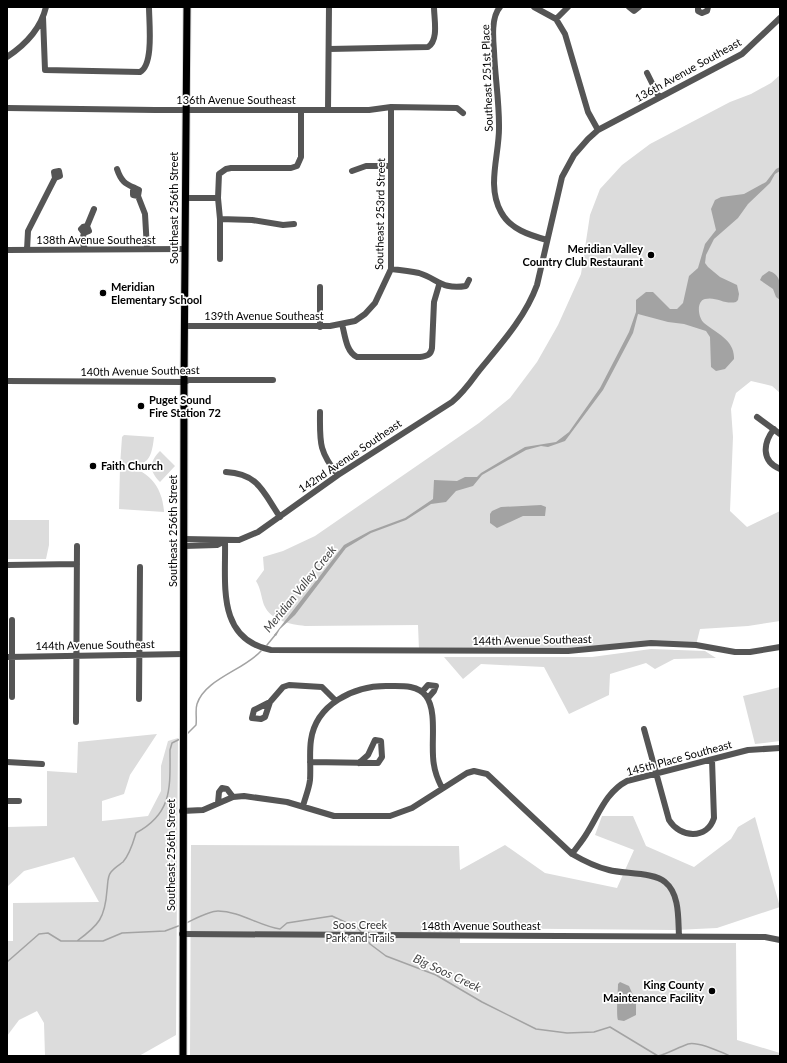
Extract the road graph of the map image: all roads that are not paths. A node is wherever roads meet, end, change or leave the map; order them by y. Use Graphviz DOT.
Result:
graph roads {
  1 [pos="46,7"];
  2 [pos="149,7"];
  3 [pos="187,7"];
  4 [pos="329,7"];
  5 [pos="434,7"];
  6 [pos="499,7"];
  7 [pos="534,7"];
  8 [pos="568,7"];
  9 [pos="629,7"];
  10 [pos="639,7"];
  11 [pos="698,7"];
  12 [pos="708,7"];
  13 [pos="43,17"];
  14 [pos="780,18"];
  15 [pos="556,19"];
  16 [pos="329,48"];
  17 [pos="7,57"];
  18 [pos="647,73"];
  19 [pos="659,97"];
  20 [pos="391,107"];
  21 [pos="7,108"];
  22 [pos="186,110"];
  23 [pos="301,110"];
  24 [pos="328,110"];
  25 [pos="464,113"];
  26 [pos="598,130"];
  27 [pos="391,166"];
  28 [pos="117,169"];
  29 [pos="352,171"];
  30 [pos="55,178"];
  31 [pos="185,198"];
  32 [pos="218,198"];
  33 [pos="94,209"];
  34 [pos="220,219"];
  35 [pos="294,224"];
  36 [pos="547,240"];
  37 [pos="85,249"];
  38 [pos="147,249"];
  39 [pos="185,249"];
  40 [pos="7,250"];
  41 [pos="27,250"];
  42 [pos="220,259"];
  43 [pos="391,268"];
  44 [pos="469,280"];
  45 [pos="439,284"];
  46 [pos="320,287"];
  47 [pos="342,324"];
  48 [pos="186,326"];
  49 [pos="320,327"];
  50 [pos="273,380"];
  51 [pos="7,382"];
  52 [pos="184,382"];
  53 [pos="320,412"];
  54 [pos="757,417"];
  55 [pos="774,429"];
  56 [pos="780,434"];
  57 [pos="780,469"];
  58 [pos="226,472"];
  59 [pos="338,475"];
  60 [pos="280,516"];
  61 [pos="225,541"];
  62 [pos="184,542"];
  63 [pos="77,546"];
  64 [pos="77,564"];
  65 [pos="7,565"];
  66 [pos="140,567"];
  67 [pos="12,620"];
  68 [pos="780,647"];
  69 [pos="184,654"];
  70 [pos="140,655"];
  71 [pos="76,656"];
  72 [pos="9,657"];
  73 [pos="12,697"];
  74 [pos="139,699"];
  75 [pos="335,700"];
  76 [pos="270,702"];
  77 [pos="76,722"];
  78 [pos="644,729"];
  79 [pos="780,748"];
  80 [pos="712,760"];
  81 [pos="7,762"];
  82 [pos="310,762"];
  83 [pos="359,763"];
  84 [pos="42,764"];
  85 [pos="656,773"];
  86 [pos="442,788"];
  87 [pos="233,797"];
  88 [pos="7,801"];
  89 [pos="19,801"];
  90 [pos="218,803"];
  91 [pos="303,806"];
  92 [pos="182,811"];
  93 [pos="572,854"];
  94 [pos="182,928"];
  95 [pos="679,936"];
  96 [pos="780,940"];
  97 [pos="183,1056"];
  1 -- 13 [label="street"];
  2 -- 13 [label="street"];
  3 -- 22 [label="main road, Southeast 256th Street"];
  4 -- 16 [label="street"];
  5 -- 16 [label="street"];
  6 -- 36 [label="street, Southeast 251st Place"];
  7 -- 15 [label="street"];
  8 -- 15 [label="street"];
  9 -- 10 [label="street"];
  11 -- 12 [label="street"];
  13 -- 17 [label="street"];
  14 -- 19 [label="street, 136th Avenue Southeast"];
  15 -- 26 [label="street"];
  16 -- 24 [label="street"];
  18 -- 19 [label="street"];
  19 -- 26 [label="street, 136th Avenue Southeast"];
  20 -- 24 [label="street, 136th Avenue Southeast"];
  20 -- 25 [label="street, 136th Avenue Southeast"];
  20 -- 27 [label="street, Southeast 253rd Street"];
  21 -- 22 [label="street, 136th Avenue Southeast"];
  22 -- 23 [label="street, 136th Avenue Southeast"];
  22 -- 31 [label="main road, Southeast 256th Street"];
  23 -- 24 [label="street, 136th Avenue Southeast"];
  23 -- 32 [label="street"];
  26 -- 36 [label="street, 136th Avenue Southeast"];
  27 -- 29 [label="street"];
  27 -- 43 [label="street, Southeast 253rd Street"];
  28 -- 38 [label="street"];
  30 -- 41 [label="street"];
  31 -- 32 [label="street"];
  31 -- 39 [label="main road, Southeast 256th Street"];
  32 -- 34 [label="street"];
  33 -- 37 [label="street"];
  34 -- 35 [label="street"];
  34 -- 42 [label="street"];
  36 -- 59 [label="street, 142nd Avenue Southeast"];
  37 -- 38 [label="street, 138th Avenue Southeast"];
  37 -- 41 [label="street, 138th Avenue Southeast"];
  38 -- 39 [label="street, 138th Avenue Southeast"];
  39 -- 48 [label="main road, Southeast 256th Street"];
  40 -- 41 [label="street, 138th Avenue Southeast"];
  43 -- 45 [label="street"];
  43 -- 47 [label="street, Southeast 253rd Street"];
  44 -- 45 [label="street"];
  45 -- 47 [label="street"];
  46 -- 49 [label="street"];
  47 -- 49 [label="street, 139th Avenue Southeast"];
  48 -- 49 [label="street, 139th Avenue Southeast"];
  48 -- 52 [label="main road, Southeast 256th Street"];
  50 -- 52 [label="street, 140th Avenue Southeast"];
  51 -- 52 [label="street, 140th Avenue Southeast"];
  52 -- 62 [label="main road, Southeast 256th Street"];
  53 -- 59 [label="street"];
  54 -- 55 [label="street"];
  55 -- 56 [label="street"];
  55 -- 57 [label="street"];
  58 -- 60 [label="street"];
  59 -- 60 [label="street, 142nd Avenue Southeast"];
  60 -- 61 [label="street, 142nd Avenue Southeast"];
  61 -- 62 [label="street, 142nd Avenue Southeast"];
  61 -- 68 [label="street, 144th Avenue Southeast"];
  62 -- 69 [label="main road, Southeast 256th Street"];
  63 -- 64 [label="street"];
  64 -- 65 [label="street"];
  64 -- 71 [label="street"];
  66 -- 70 [label="street"];
  67 -- 72 [label="street"];
  69 -- 70 [label="street, 144th Avenue Southeast"];
  69 -- 92 [label="main road, Southeast 256th Street"];
  70 -- 71 [label="street, 144th Avenue Southeast"];
  70 -- 74 [label="street"];
  71 -- 72 [label="street, 144th Avenue Southeast"];
  71 -- 77 [label="street"];
  72 -- 73 [label="street"];
  75 -- 76 [label="street"];
  75 -- 82 [label="street"];
  75 -- 86 [label="street"];
  78 -- 85 [label="street"];
  79 -- 80 [label="street, 145th Place Southeast"];
  80 -- 85 [label="street, 145th Place Southeast"];
  80 -- 85 [label="street"];
  81 -- 84 [label="street"];
  82 -- 83 [label="street"];
  82 -- 91 [label="street"];
  83 -- 83 [label="street"];
  85 -- 93 [label="street, 145th Place Southeast"];
  86 -- 91 [label="street"];
  86 -- 93 [label="street"];
  87 -- 90 [label="street"];
  87 -- 90 [label="street"];
  87 -- 91 [label="street"];
  88 -- 89 [label="street"];
  90 -- 92 [label="street"];
  92 -- 94 [label="main road, Southeast 256th Street"];
  93 -- 95 [label="street"];
  94 -- 95 [label="street, 148th Avenue Southeast"];
  94 -- 97 [label="main road, Southeast 256th Street"];
  95 -- 96 [label="street, 148th Avenue Southeast"];
}
